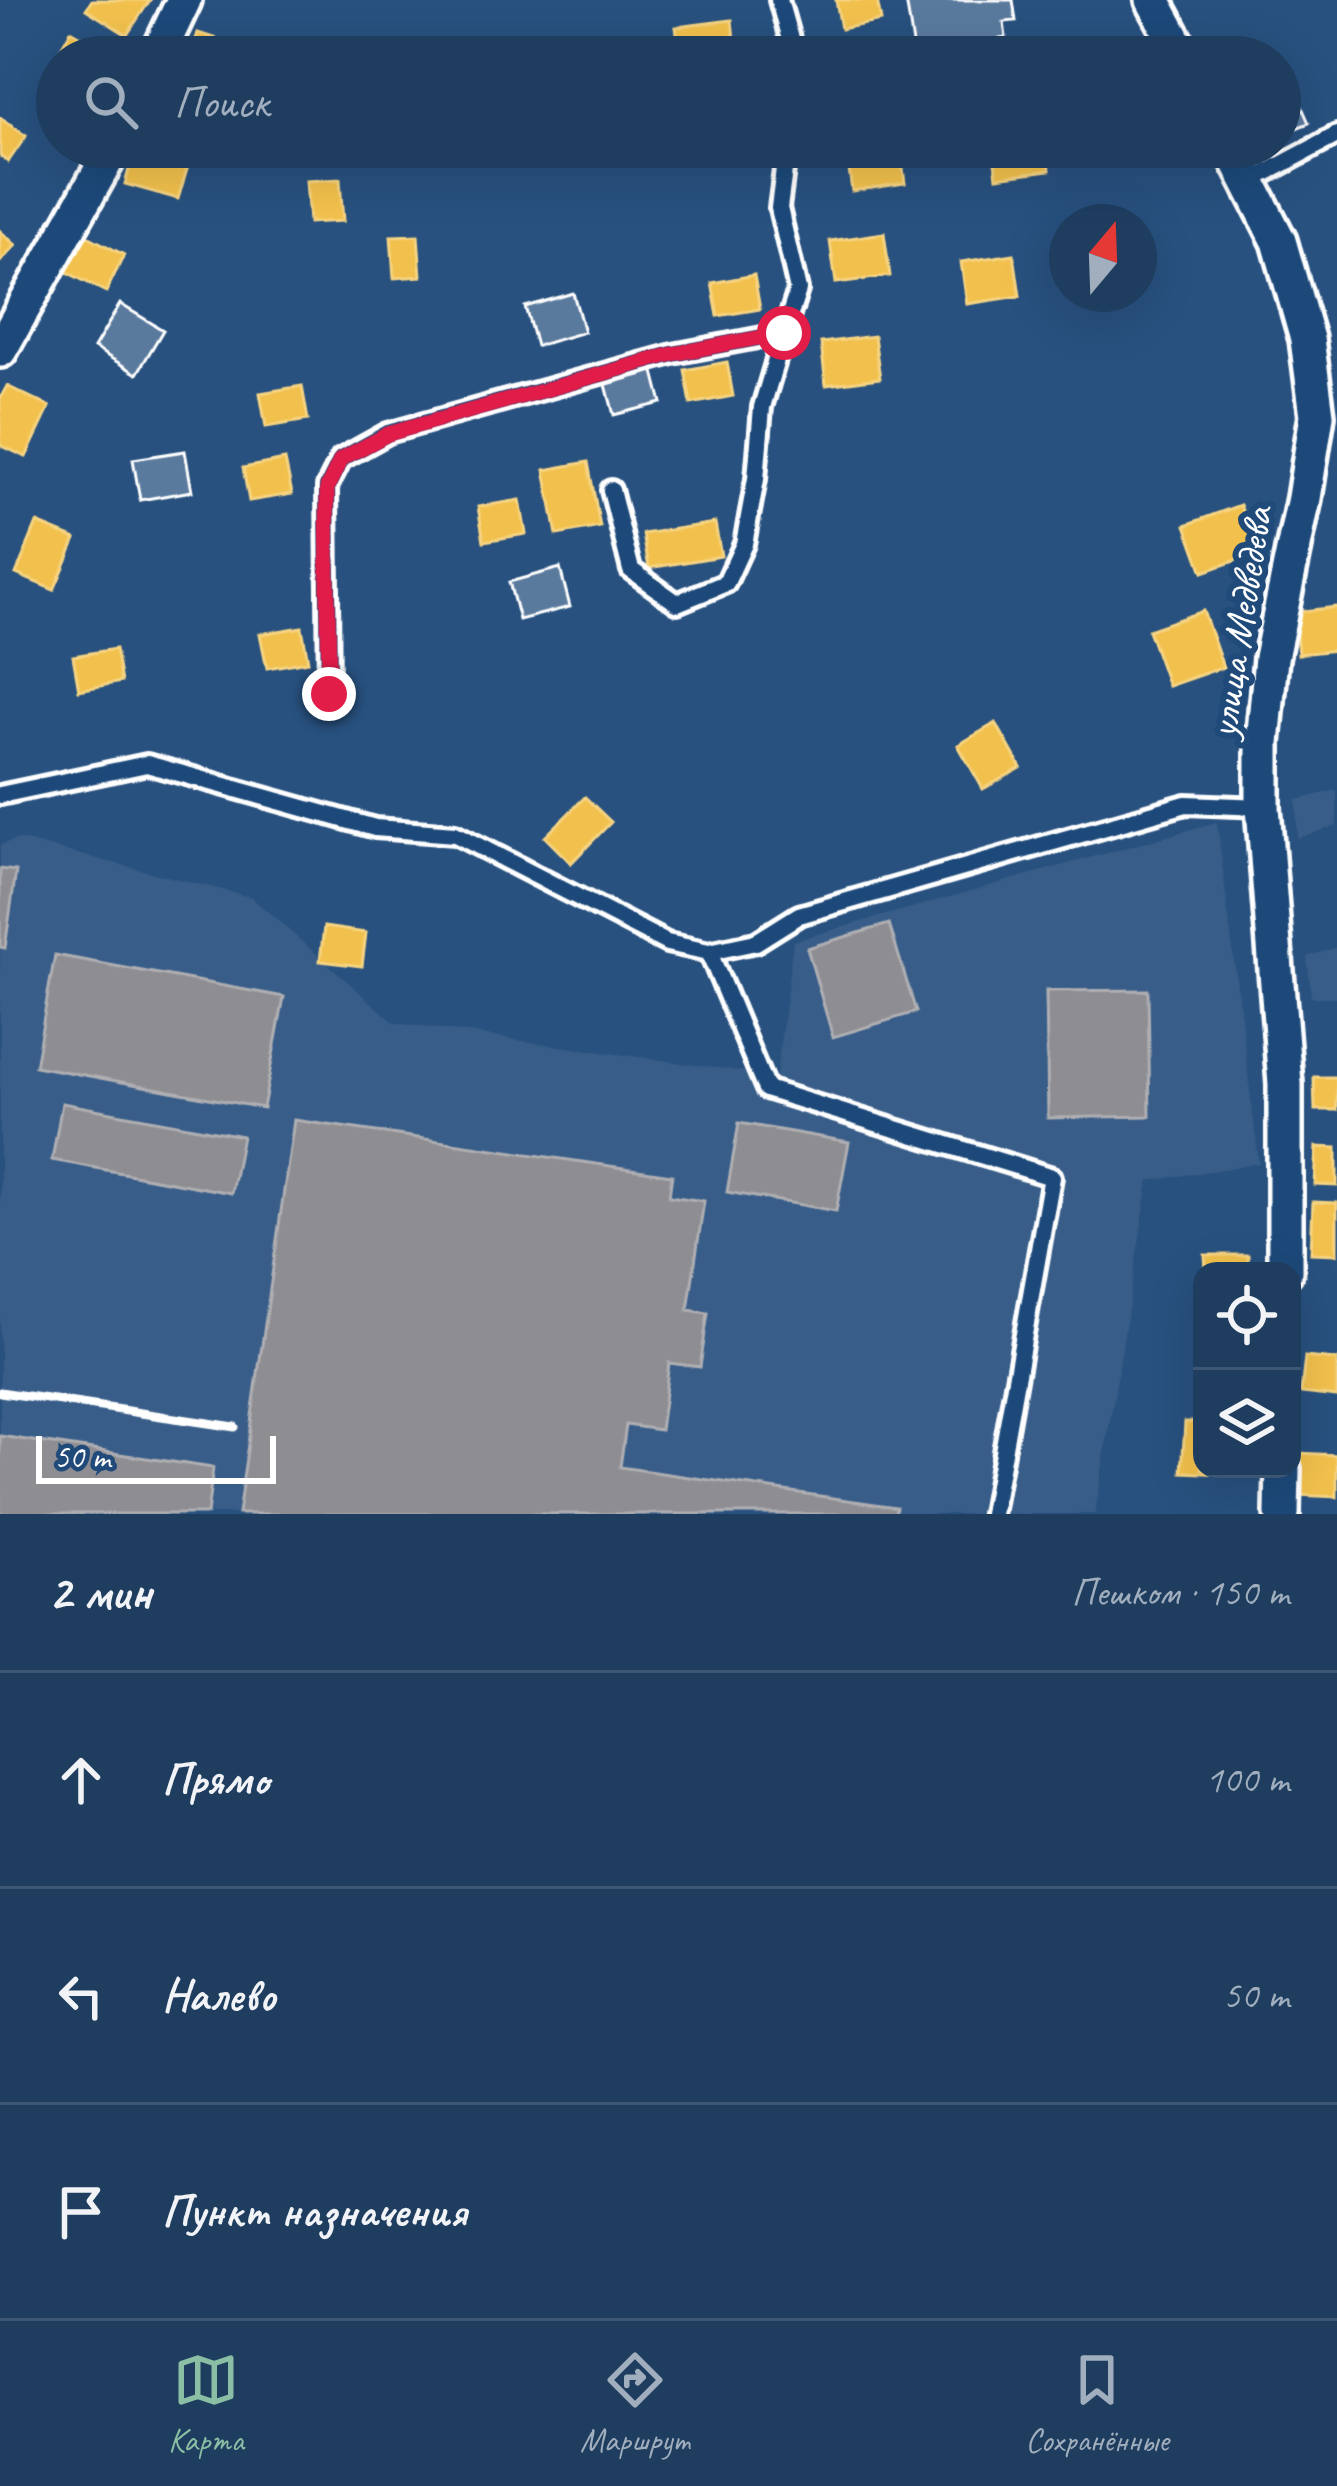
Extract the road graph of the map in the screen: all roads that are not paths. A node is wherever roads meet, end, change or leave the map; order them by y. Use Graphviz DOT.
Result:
graph roads {
  1 [pos="184,0"];
  2 [pos="779,0"];
  3 [pos="1164,7"];
  4 [pos="167,36"];
  5 [pos="789,36"];
  6 [pos="1176,36"];
  7 [pos="1337,135"];
  8 [pos="1301,154"];
  9 [pos="102,168"];
  10 [pos="784,168"];
  11 [pos="1242,168"];
  12 [pos="1275,168"];
  13 [pos="1249,182"];
  14 [pos="784,333"];
  15 [pos="0,350"];
  16 [pos="611,490"];
  17 [pos="329,694"];
  18 [pos="0,795"];
  19 [pos="1263,807"];
  20 [pos="709,952"];
  21 [pos="1285,1262"];
  22 [pos="1283,1478"];
  23 [pos="992,1514"];
  24 [pos="1282,1514"];
  1 -- 4 [label="street"];
  2 -- 5 [label="lane"];
  3 -- 6 [label="street"];
  7 -- 8 [label="lane"];
  9 -- 15 [label="street"];
  10 -- 14 [label="lane"];
  11 -- 13 [label="street, улица Медведева"];
  12 -- 13 [label="lane"];
  13 -- 19 [label="street, улица Медведева"];
  14 -- 16 [label="lane"];
  14 -- 17 [label="lane"];
  18 -- 20 [label="lane"];
  19 -- 20 [label="lane"];
  19 -- 21 [label="street, улица Медведева"];
  20 -- 23 [label="lane"];
  22 -- 24 [label="street"];
}
